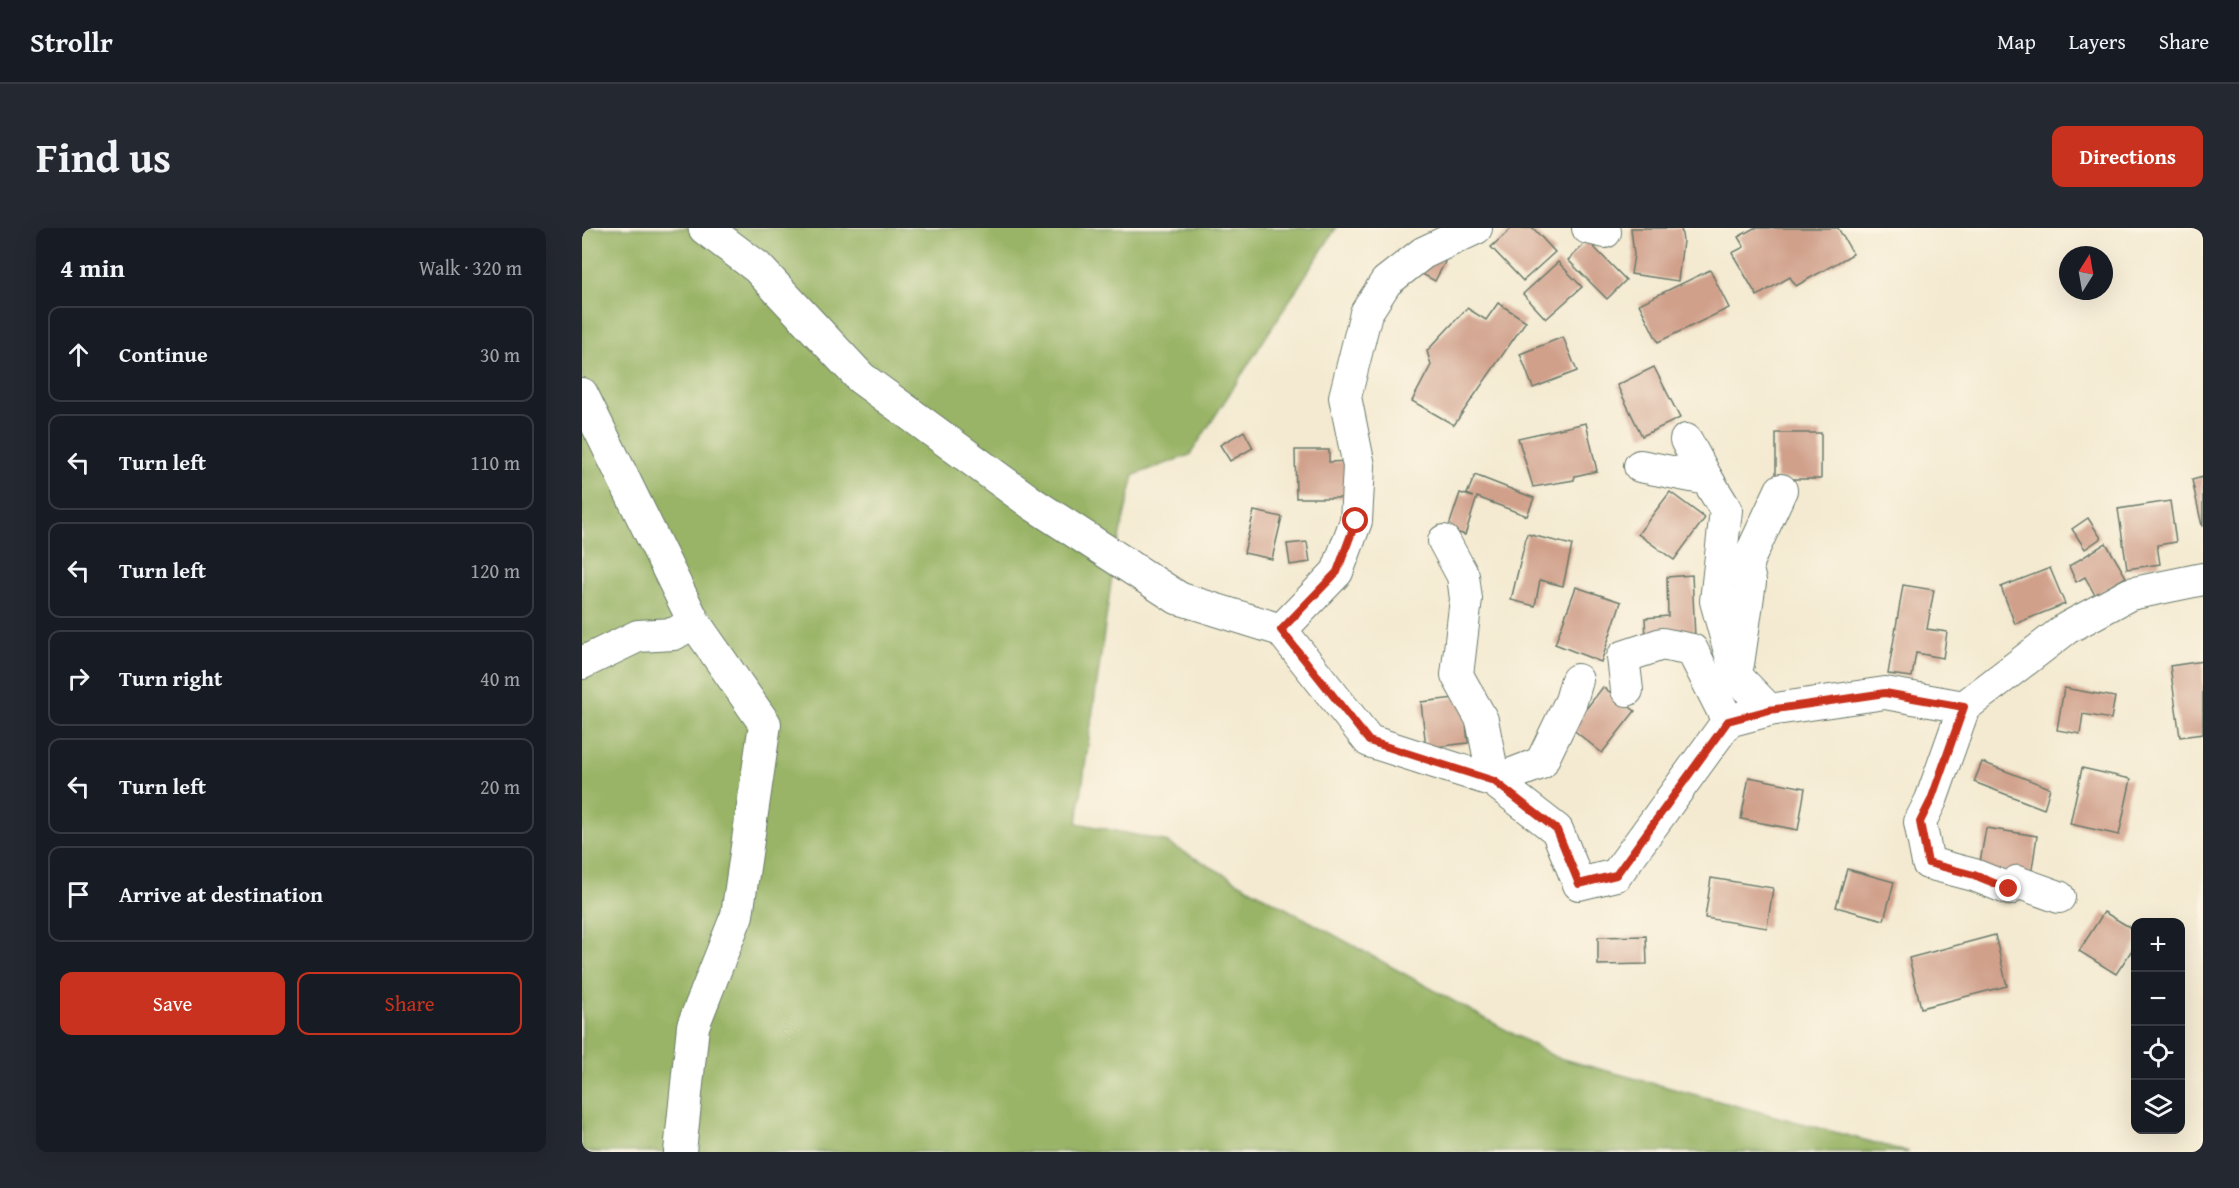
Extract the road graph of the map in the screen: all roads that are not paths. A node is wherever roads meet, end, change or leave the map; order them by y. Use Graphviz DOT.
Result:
graph roads {
  1 [pos="705,228"];
  2 [pos="1476,228"];
  3 [pos="582,394"];
  4 [pos="1686,440"];
  5 [pos="1640,466"];
  6 [pos="1707,479"];
  7 [pos="1781,490"];
  8 [pos="1444,541"];
  9 [pos="2203,579"];
  10 [pos="1178,598"];
  11 [pos="694,622"];
  12 [pos="1281,630"];
  13 [pos="582,663"];
  14 [pos="1737,677"];
  15 [pos="1577,680"];
  16 [pos="1627,690"];
  17 [pos="1964,707"];
  18 [pos="1769,710"];
  19 [pos="1728,721"];
  20 [pos="1494,781"];
  21 [pos="2059,897"];
  22 [pos="680,1152"];
  1 -- 10 [label="street"];
  2 -- 12 [label="street"];
  3 -- 11 [label="street"];
  4 -- 6 [label="street"];
  5 -- 6 [label="street"];
  6 -- 14 [label="street"];
  7 -- 14 [label="street"];
  8 -- 20 [label="street"];
  9 -- 17 [label="street"];
  10 -- 12 [label="street"];
  11 -- 13 [label="street"];
  11 -- 22 [label="street"];
  12 -- 20 [label="street"];
  14 -- 18 [label="street"];
  15 -- 20 [label="street"];
  16 -- 19 [label="street"];
  17 -- 18 [label="street"];
  17 -- 21 [label="street"];
  18 -- 19 [label="street"];
  19 -- 20 [label="street"];
}
